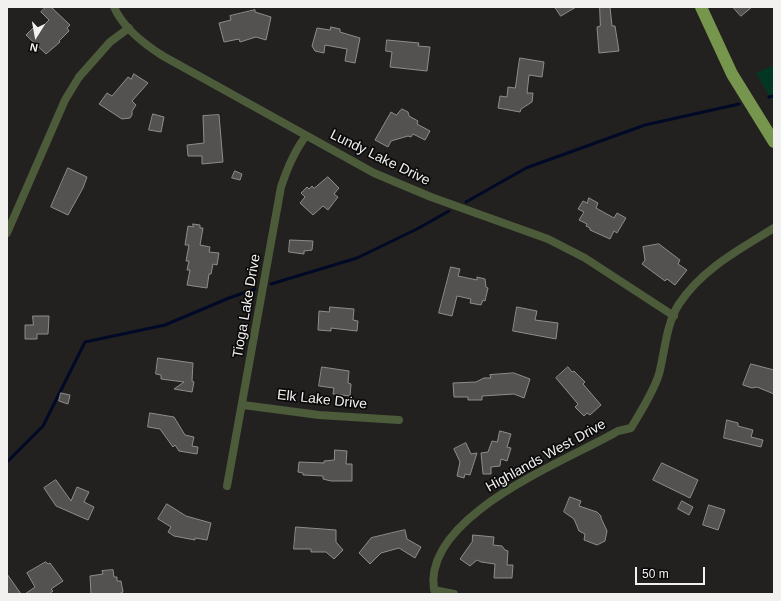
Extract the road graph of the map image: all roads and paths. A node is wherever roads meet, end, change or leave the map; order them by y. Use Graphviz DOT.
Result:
graph roads {
  1 [pos="114,7"];
  2 [pos="701,7"];
  3 [pos="129,28"];
  4 [pos="306,136"];
  5 [pos="774,142"];
  6 [pos="774,228"];
  7 [pos="7,233"];
  8 [pos="674,316"];
  9 [pos="243,405"];
  10 [pos="400,420"];
  11 [pos="227,486"];
  12 [pos="454,594"];
  1 -- 3 [label="street, Lundy Lake Drive"];
  2 -- 5 [label="main road"];
  3 -- 4 [label="street, Lundy Lake Drive"];
  3 -- 7 [label="street"];
  4 -- 8 [label="street, Lundy Lake Drive"];
  4 -- 9 [label="street, Tioga Lake Drive"];
  6 -- 8 [label="street, Highlands West Drive"];
  8 -- 12 [label="street, Highlands West Drive"];
  9 -- 10 [label="street, Elk Lake Drive"];
  9 -- 11 [label="street, Tioga Lake Drive"];
}
